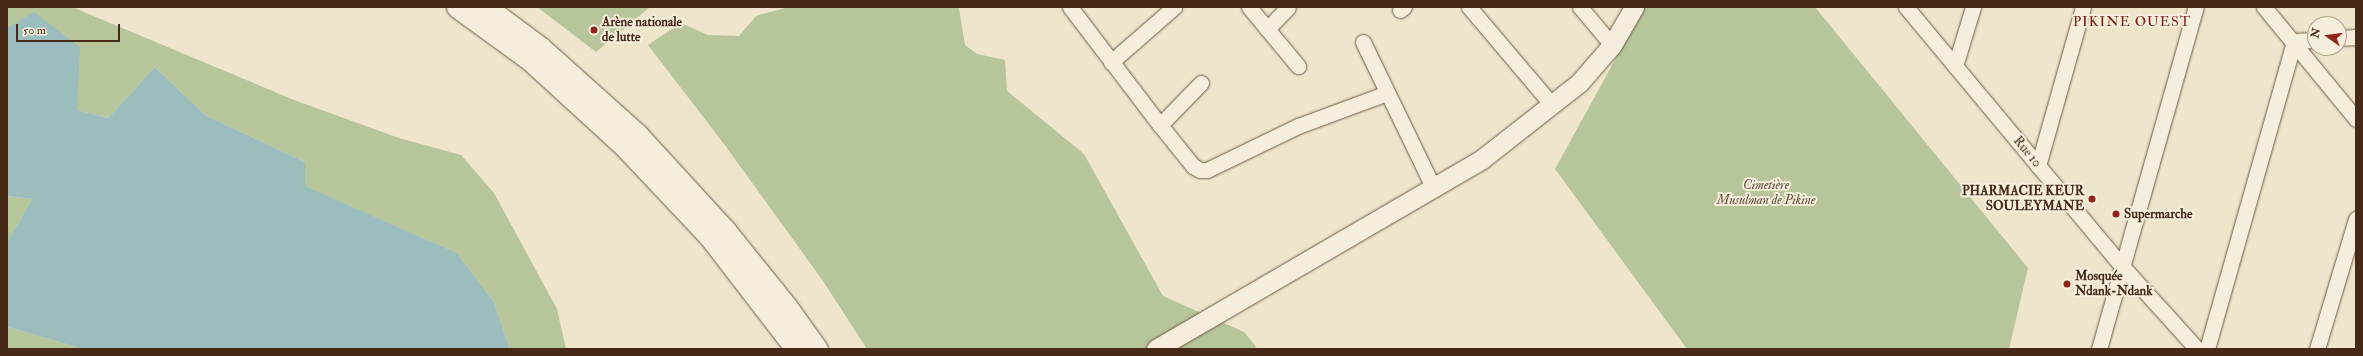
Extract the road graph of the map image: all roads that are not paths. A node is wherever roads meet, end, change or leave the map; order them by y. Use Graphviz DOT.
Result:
graph roads {
  1 [pos="458,7"];
  2 [pos="486,7"];
  3 [pos="1070,7"];
  4 [pos="1174,7"];
  5 [pos="1249,7"];
  6 [pos="1288,7"];
  7 [pos="1469,7"];
  8 [pos="1580,7"];
  9 [pos="1634,7"];
  10 [pos="1906,7"];
  11 [pos="1973,7"];
  12 [pos="2083,7"];
  13 [pos="2196,7"];
  14 [pos="2264,7"];
  15 [pos="1267,29"];
  16 [pos="2307,40"];
  17 [pos="2294,41"];
  18 [pos="1363,42"];
  19 [pos="1612,45"];
  20 [pos="1111,62"];
  21 [pos="1298,66"];
  22 [pos="1955,66"];
  23 [pos="1201,83"];
  24 [pos="1387,93"];
  25 [pos="1552,105"];
  26 [pos="2356,119"];
  27 [pos="1160,125"];
  28 [pos="2038,166"];
  29 [pos="1433,187"];
  30 [pos="2356,219"];
  31 [pos="2122,266"];
  32 [pos="796,349"];
  33 [pos="817,349"];
  34 [pos="1156,349"];
  35 [pos="2099,349"];
  36 [pos="2197,349"];
  37 [pos="2207,349"];
  38 [pos="2317,349"];
  1 -- 32 [label="main road"];
  2 -- 33 [label="main road"];
  3 -- 20 [label="street"];
  4 -- 20 [label="street"];
  5 -- 15 [label="street"];
  6 -- 15 [label="street"];
  7 -- 25 [label="street"];
  8 -- 19 [label="street"];
  9 -- 19 [label="street"];
  10 -- 22 [label="street, Rue 10"];
  11 -- 22 [label="street"];
  12 -- 28 [label="street"];
  13 -- 31 [label="street"];
  14 -- 17 [label="street"];
  15 -- 21 [label="street"];
  16 -- 17 [label="street"];
  17 -- 26 [label="street"];
  17 -- 37 [label="street"];
  18 -- 24 [label="street"];
  19 -- 25 [label="street"];
  20 -- 27 [label="street"];
  22 -- 28 [label="street, Rue 10"];
  23 -- 27 [label="street"];
  24 -- 27 [label="street"];
  24 -- 29 [label="street"];
  25 -- 29 [label="street"];
  28 -- 31 [label="street, Rue 10"];
  29 -- 34 [label="street"];
  30 -- 38 [label="street"];
  31 -- 35 [label="street"];
  31 -- 36 [label="street, Rue 10"];
}
